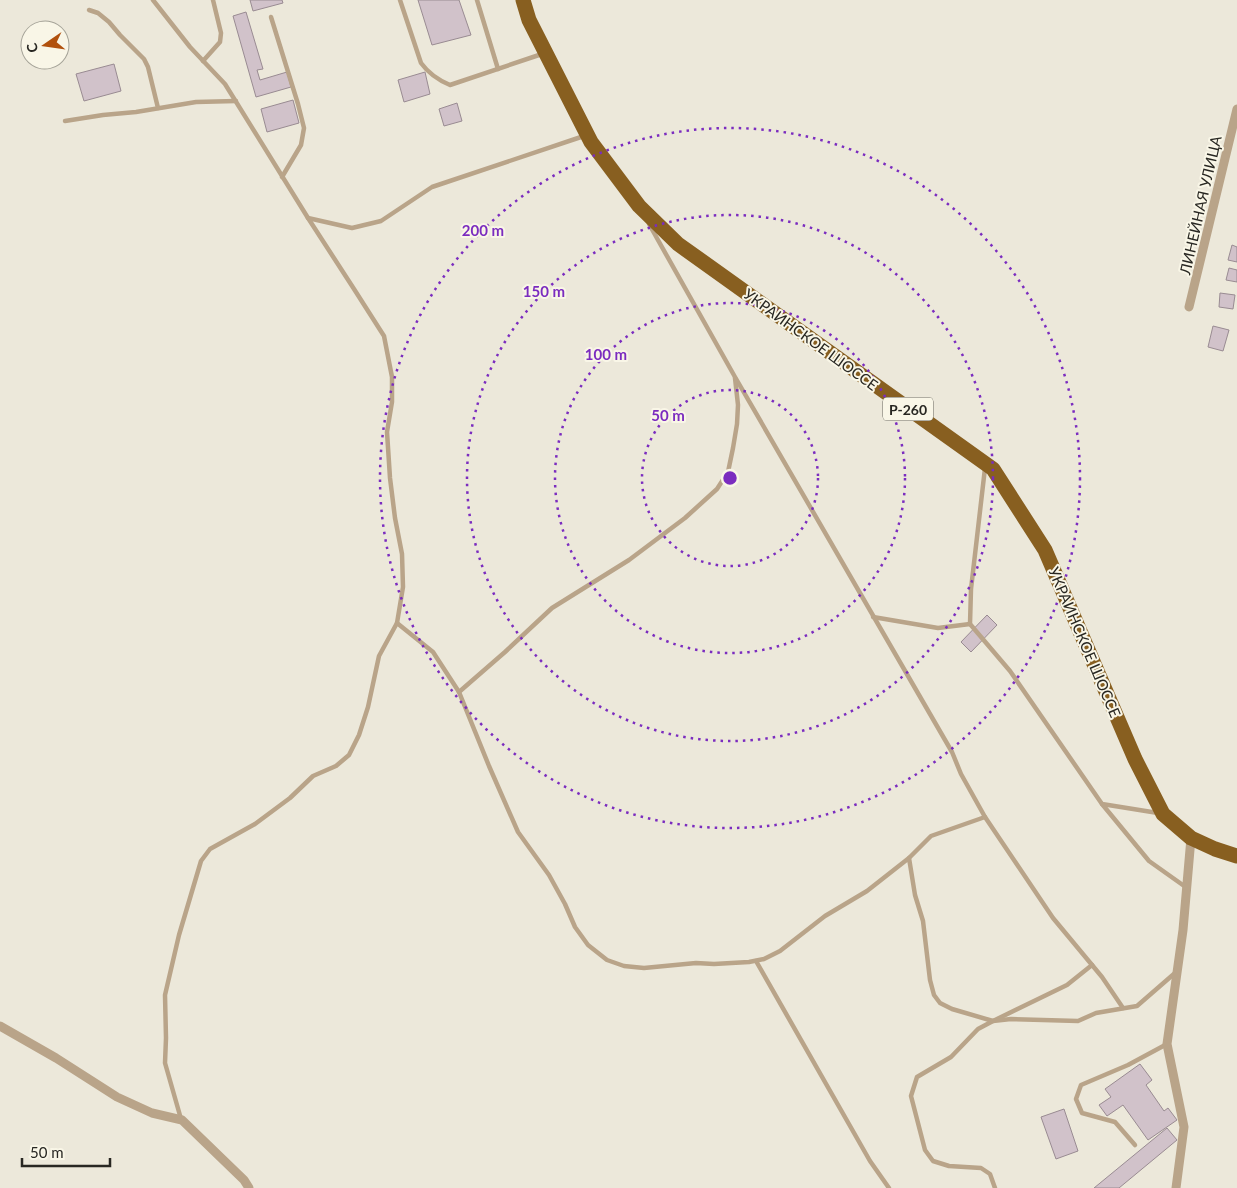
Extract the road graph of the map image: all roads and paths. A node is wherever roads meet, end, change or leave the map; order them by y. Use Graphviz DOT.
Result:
graph roads {
  1 [pos="153,0"];
  2 [pos="213,0"];
  3 [pos="400,0"];
  4 [pos="477,0"];
  5 [pos="523,0"];
  6 [pos="89,10"];
  7 [pos="271,17"];
  8 [pos="546,53"];
  9 [pos="203,61"];
  10 [pos="498,68"];
  11 [pos="236,101"];
  12 [pos="158,108"];
  13 [pos="1237,109"];
  14 [pos="65,121"];
  15 [pos="588,135"];
  16 [pos="282,177"];
  17 [pos="639,206"];
  18 [pos="308,218"];
  19 [pos="1189,307"];
  20 [pos="735,377"];
  21 [pos="985,464"];
  22 [pos="874,617"];
  23 [pos="396,623"];
  24 [pos="970,624"];
  25 [pos="460,692"];
  26 [pos="1102,804"];
  27 [pos="1163,814"];
  28 [pos="985,817"];
  29 [pos="1191,838"];
  30 [pos="1237,856"];
  31 [pos="908,858"];
  32 [pos="1186,888"];
  33 [pos="756,960"];
  34 [pos="1092,966"];
  35 [pos="1177,972"];
  36 [pos="1123,1008"];
  37 [pos="993,1021"];
  38 [pos="0,1026"];
  39 [pos="1167,1044"];
  40 [pos="182,1120"];
  41 [pos="1135,1145"];
  42 [pos="248,1188"];
  43 [pos="889,1188"];
  44 [pos="995,1188"];
  45 [pos="1176,1188"];
  1 -- 9 [label="lane"];
  2 -- 9 [label="lane"];
  3 -- 10 [label="lane"];
  4 -- 10 [label="lane"];
  5 -- 8 [label="highway, УКРАИНСКОЕ ШОССЕ / Р-260"];
  6 -- 12 [label="lane"];
  7 -- 16 [label="lane"];
  8 -- 10 [label="lane"];
  8 -- 15 [label="highway, УКРАИНСКОЕ ШОССЕ / Р-260"];
  9 -- 11 [label="lane"];
  11 -- 12 [label="lane"];
  11 -- 16 [label="lane"];
  12 -- 14 [label="lane"];
  13 -- 19 [label="street, ЛИНЕЙНАЯ УЛИЦА"];
  15 -- 17 [label="highway, УКРАИНСКОЕ ШОССЕ / Р-260"];
  15 -- 18 [label="lane"];
  16 -- 18 [label="lane"];
  17 -- 20 [label="lane"];
  17 -- 21 [label="highway, УКРАИНСКОЕ ШОССЕ / Р-260"];
  18 -- 23 [label="lane"];
  20 -- 22 [label="lane"];
  20 -- 25 [label="lane"];
  21 -- 24 [label="lane"];
  21 -- 27 [label="highway, УКРАИНСКОЕ ШОССЕ / Р-260"];
  22 -- 24 [label="lane"];
  22 -- 28 [label="lane"];
  23 -- 25 [label="lane"];
  23 -- 40 [label="lane"];
  24 -- 26 [label="lane"];
  25 -- 33 [label="lane"];
  26 -- 27 [label="lane"];
  26 -- 32 [label="lane"];
  27 -- 29 [label="highway, УКРАИНСКОЕ ШОССЕ / Р-260"];
  28 -- 31 [label="lane"];
  28 -- 34 [label="lane"];
  29 -- 30 [label="highway, УКРАИНСКОЕ ШОССЕ / Р-260"];
  29 -- 32 [label="street"];
  31 -- 33 [label="lane"];
  31 -- 37 [label="lane"];
  32 -- 35 [label="street"];
  33 -- 43 [label="lane"];
  34 -- 36 [label="lane"];
  34 -- 37 [label="lane"];
  35 -- 36 [label="lane"];
  35 -- 39 [label="street"];
  36 -- 37 [label="lane"];
  37 -- 44 [label="lane"];
  38 -- 40 [label="street"];
  39 -- 41 [label="lane"];
  39 -- 45 [label="street"];
  40 -- 42 [label="street"];
}
